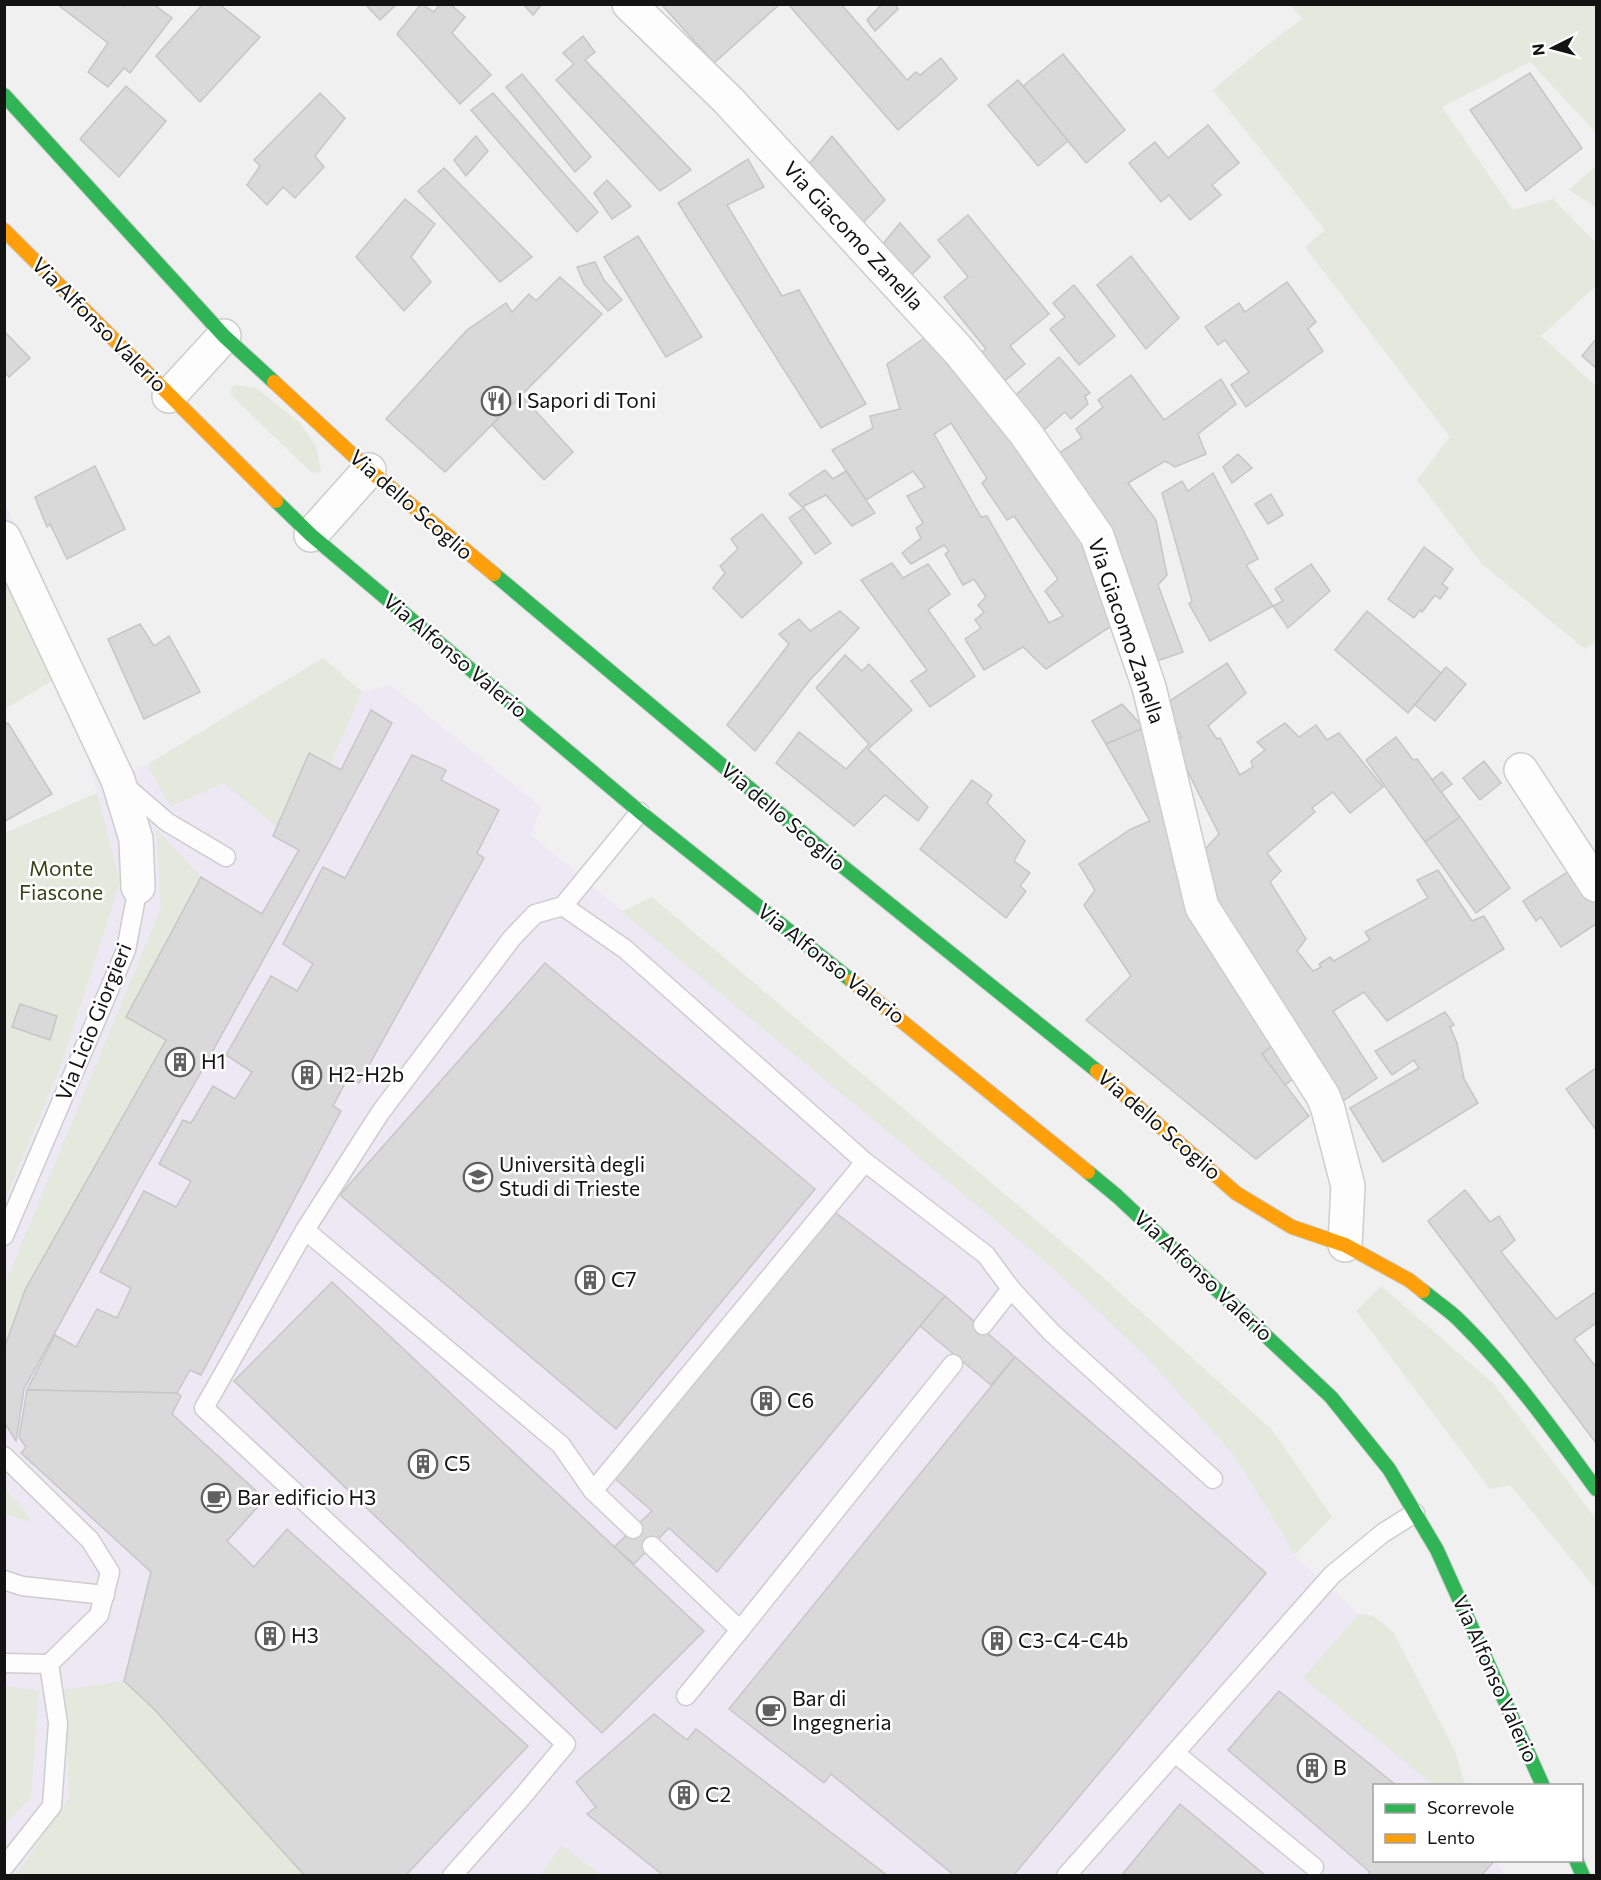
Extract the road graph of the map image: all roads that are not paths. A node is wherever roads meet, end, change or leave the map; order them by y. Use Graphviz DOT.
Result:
graph roads {
  1 [pos="629,4"];
  2 [pos="4,95"];
  3 [pos="4,230"];
  4 [pos="224,336"];
  5 [pos="169,396"];
  6 [pos="369,470"];
  7 [pos="311,535"];
  8 [pos="4,538"];
  9 [pos="1521,770"];
  10 [pos="118,780"];
  11 [pos="640,812"];
  12 [pos="226,857"];
  13 [pos="1596,885"];
  14 [pos="138,887"];
  15 [pos="563,906"];
  16 [pos="865,1162"];
  17 [pos="305,1230"];
  18 [pos="4,1236"];
  19 [pos="1345,1245"];
  20 [pos="1011,1289"];
  21 [pos="983,1325"];
  22 [pos="953,1364"];
  23 [pos="4,1456"];
  24 [pos="1213,1479"];
  25 [pos="1596,1489"];
  26 [pos="593,1491"];
  27 [pos="1415,1513"];
  28 [pos="633,1529"];
  29 [pos="652,1546"];
  30 [pos="4,1580"];
  31 [pos="105,1595"];
  32 [pos="740,1630"];
  33 [pos="4,1663"];
  34 [pos="48,1664"];
  35 [pos="686,1696"];
  36 [pos="1174,1753"];
  37 [pos="1543,1784"];
  38 [pos="4,1867"];
  39 [pos="1314,1867"];
  40 [pos="452,1875"];
  41 [pos="1066,1875"];
  1 -- 19 [label="street, Via Giacomo Zanella"];
  2 -- 4 [label="main road, Via dello Scoglio"];
  3 -- 5 [label="main road, Via Alfonso Valerio"];
  4 -- 5 [label="street"];
  4 -- 6 [label="main road, Via dello Scoglio"];
  5 -- 7 [label="main road, Via Alfonso Valerio"];
  6 -- 7 [label="street"];
  6 -- 19 [label="main road, Via dello Scoglio"];
  7 -- 11 [label="main road, Via Alfonso Valerio"];
  8 -- 10 [label="street, Via Licio Giorgieri"];
  9 -- 13 [label="street"];
  10 -- 12 [label="lane"];
  10 -- 14 [label="street, Via Licio Giorgieri"];
  11 -- 15 [label="lane"];
  11 -- 27 [label="main road, Via Alfonso Valerio"];
  14 -- 18 [label="lane, Via Licio Giorgieri"];
  15 -- 16 [label="lane"];
  15 -- 17 [label="lane"];
  16 -- 20 [label="lane"];
  16 -- 26 [label="lane"];
  17 -- 26 [label="lane"];
  17 -- 40 [label="lane"];
  19 -- 25 [label="main road, Via dello Scoglio"];
  20 -- 21 [label="lane"];
  20 -- 24 [label="lane"];
  22 -- 32 [label="lane"];
  23 -- 31 [label="lane"];
  26 -- 28 [label="lane"];
  27 -- 36 [label="lane"];
  27 -- 37 [label="main road, Via Alfonso Valerio"];
  29 -- 32 [label="lane"];
  30 -- 31 [label="lane"];
  31 -- 34 [label="lane"];
  32 -- 35 [label="lane"];
  33 -- 34 [label="lane"];
  34 -- 38 [label="lane"];
  36 -- 39 [label="lane"];
  36 -- 41 [label="lane"];
}
